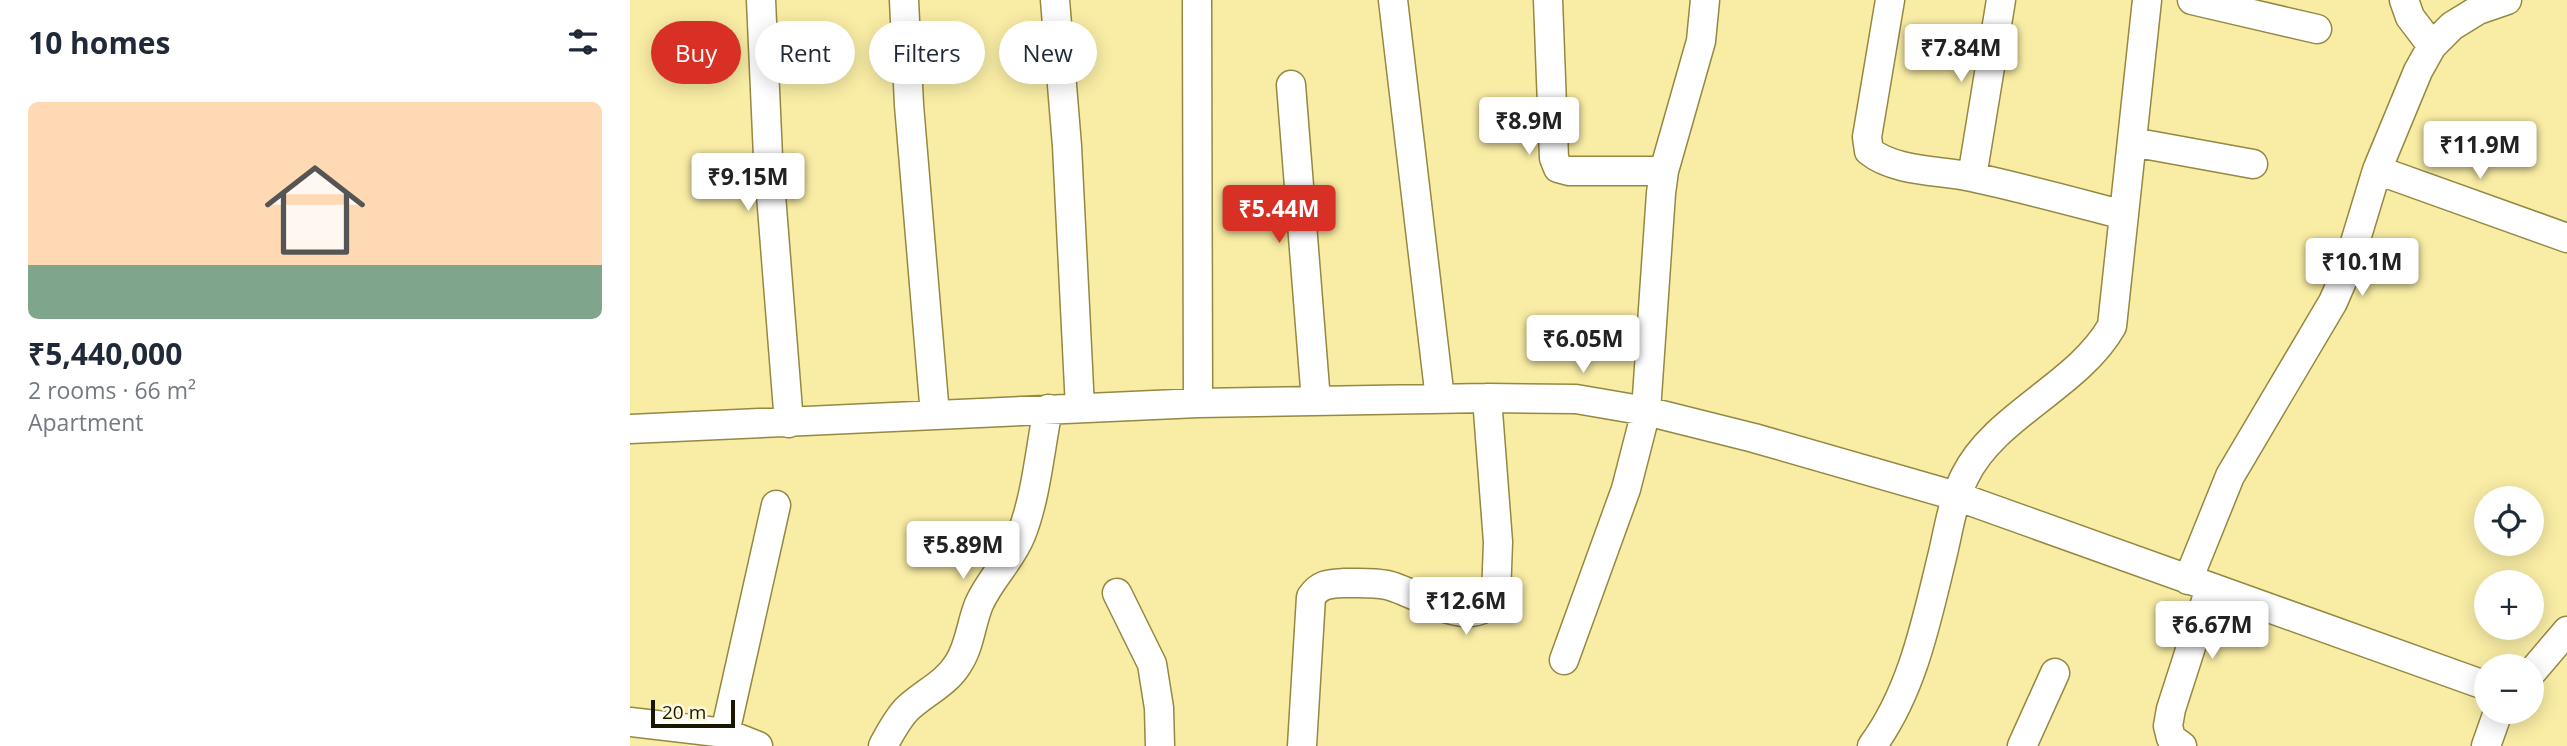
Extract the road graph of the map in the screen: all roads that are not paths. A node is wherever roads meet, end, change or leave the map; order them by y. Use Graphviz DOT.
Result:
graph roads {
  1 [pos="761,0"];
  2 [pos="904,0"];
  3 [pos="1055,0"];
  4 [pos="1197,0"];
  5 [pos="1393,0"];
  6 [pos="1548,0"];
  7 [pos="1705,0"];
  8 [pos="1890,0"];
  9 [pos="2001,0"];
  10 [pos="2147,0"];
  11 [pos="2192,0"];
  12 [pos="2404,0"];
  13 [pos="2507,0"];
  14 [pos="2241,6"];
  15 [pos="2317,29"];
  16 [pos="2432,46"];
  17 [pos="1291,85"];
  18 [pos="2132,142"];
  19 [pos="2253,164"];
  20 [pos="2377,170"];
  21 [pos="1664,171"];
  22 [pos="1972,177"];
  23 [pos="2124,215"];
  24 [pos="2567,238"];
  25 [pos="1487,398"];
  26 [pos="1440,399"];
  27 [pos="1316,401"];
  28 [pos="1198,403"];
  29 [pos="1080,408"];
  30 [pos="1048,409"];
  31 [pos="1646,411"];
  32 [pos="935,415"];
  33 [pos="789,423"];
  34 [pos="630,429"];
  35 [pos="1956,496"];
  36 [pos="776,505"];
  37 [pos="2199,584"];
  38 [pos="1117,593"];
  39 [pos="2567,631"];
  40 [pos="2544,658"];
  41 [pos="1564,660"];
  42 [pos="2055,673"];
  43 [pos="2474,681"];
  44 [pos="630,722"];
  45 [pos="2494,724"];
  46 [pos="725,733"];
  47 [pos="758,746"];
  48 [pos="883,746"];
  49 [pos="1160,746"];
  50 [pos="1302,746"];
  51 [pos="1872,746"];
  52 [pos="2022,746"];
  53 [pos="2182,746"];
  54 [pos="2486,746"];
  1 -- 33 [label="street"];
  2 -- 32 [label="street"];
  3 -- 29 [label="street"];
  4 -- 28 [label="street"];
  5 -- 26 [label="street"];
  6 -- 21 [label="street"];
  7 -- 21 [label="street"];
  8 -- 22 [label="street"];
  9 -- 22 [label="street"];
  10 -- 18 [label="street"];
  11 -- 14 [label="street"];
  12 -- 16 [label="street"];
  13 -- 16 [label="street"];
  14 -- 15 [label="street"];
  16 -- 20 [label="street"];
  17 -- 27 [label="street"];
  18 -- 19 [label="street"];
  18 -- 23 [label="street"];
  20 -- 24 [label="street"];
  20 -- 37 [label="street"];
  21 -- 31 [label="street"];
  22 -- 23 [label="street"];
  23 -- 35 [label="street"];
  25 -- 26 [label="street"];
  25 -- 31 [label="street"];
  25 -- 50 [label="street"];
  26 -- 27 [label="street"];
  27 -- 28 [label="street"];
  28 -- 29 [label="street"];
  29 -- 30 [label="street"];
  30 -- 32 [label="street"];
  30 -- 48 [label="street"];
  31 -- 35 [label="street"];
  31 -- 41 [label="street"];
  32 -- 33 [label="street"];
  33 -- 34 [label="street"];
  35 -- 37 [label="street"];
  35 -- 51 [label="street"];
  36 -- 46 [label="street"];
  37 -- 43 [label="street"];
  37 -- 53 [label="street"];
  38 -- 49 [label="street"];
  39 -- 40 [label="street"];
  42 -- 52 [label="street"];
  44 -- 46 [label="street"];
  45 -- 54 [label="street"];
  46 -- 47 [label="street"];
}
